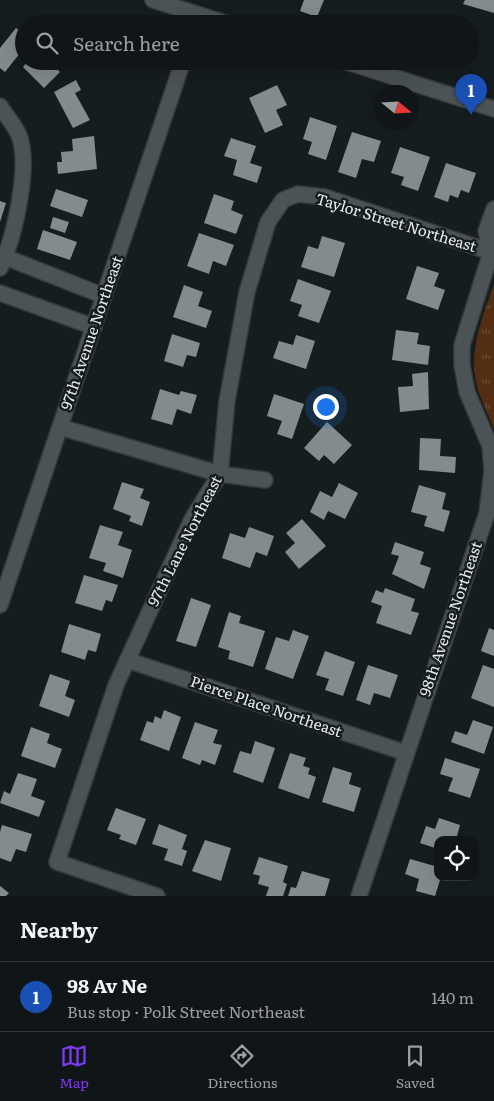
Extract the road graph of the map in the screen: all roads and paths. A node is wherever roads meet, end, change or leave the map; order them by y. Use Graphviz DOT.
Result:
graph roads {
  1 [pos="154,0"];
  2 [pos="188,15"];
  3 [pos="180,70"];
  4 [pos="372,70"];
  5 [pos="0,106"];
  6 [pos="494,110"];
  7 [pos="298,194"];
  8 [pos="494,210"];
  9 [pos="493,252"];
  10 [pos="2,260"];
  11 [pos="0,293"];
  12 [pos="104,296"];
  13 [pos="94,327"];
  14 [pos="60,427"];
  15 [pos="220,474"];
  16 [pos="265,480"];
  17 [pos="0,605"];
  18 [pos="127,660"];
  19 [pos="406,754"];
  20 [pos="157,896"];
  21 [pos="359,896"];
  1 -- 2 [label="street"];
  3 -- 12 [label="street, 97th Avenue Northeast"];
  4 -- 6 [label="street"];
  5 -- 10 [label="street"];
  7 -- 9 [label="street, Taylor Street Northeast"];
  7 -- 15 [label="street, 97th Lane Northeast"];
  8 -- 9 [label="street, 98th Avenue Northeast"];
  9 -- 19 [label="street, 98th Avenue Northeast"];
  10 -- 12 [label="street"];
  11 -- 13 [label="street"];
  12 -- 13 [label="street, 97th Avenue Northeast"];
  13 -- 14 [label="street, 97th Avenue Northeast"];
  14 -- 15 [label="street"];
  14 -- 17 [label="street, 97th Avenue Northeast"];
  15 -- 16 [label="street"];
  15 -- 18 [label="street, 97th Lane Northeast"];
  18 -- 19 [label="street, Pierce Place Northeast"];
  18 -- 20 [label="street, 97th Lane Northeast"];
  19 -- 21 [label="street, 98th Avenue Northeast"];
}
